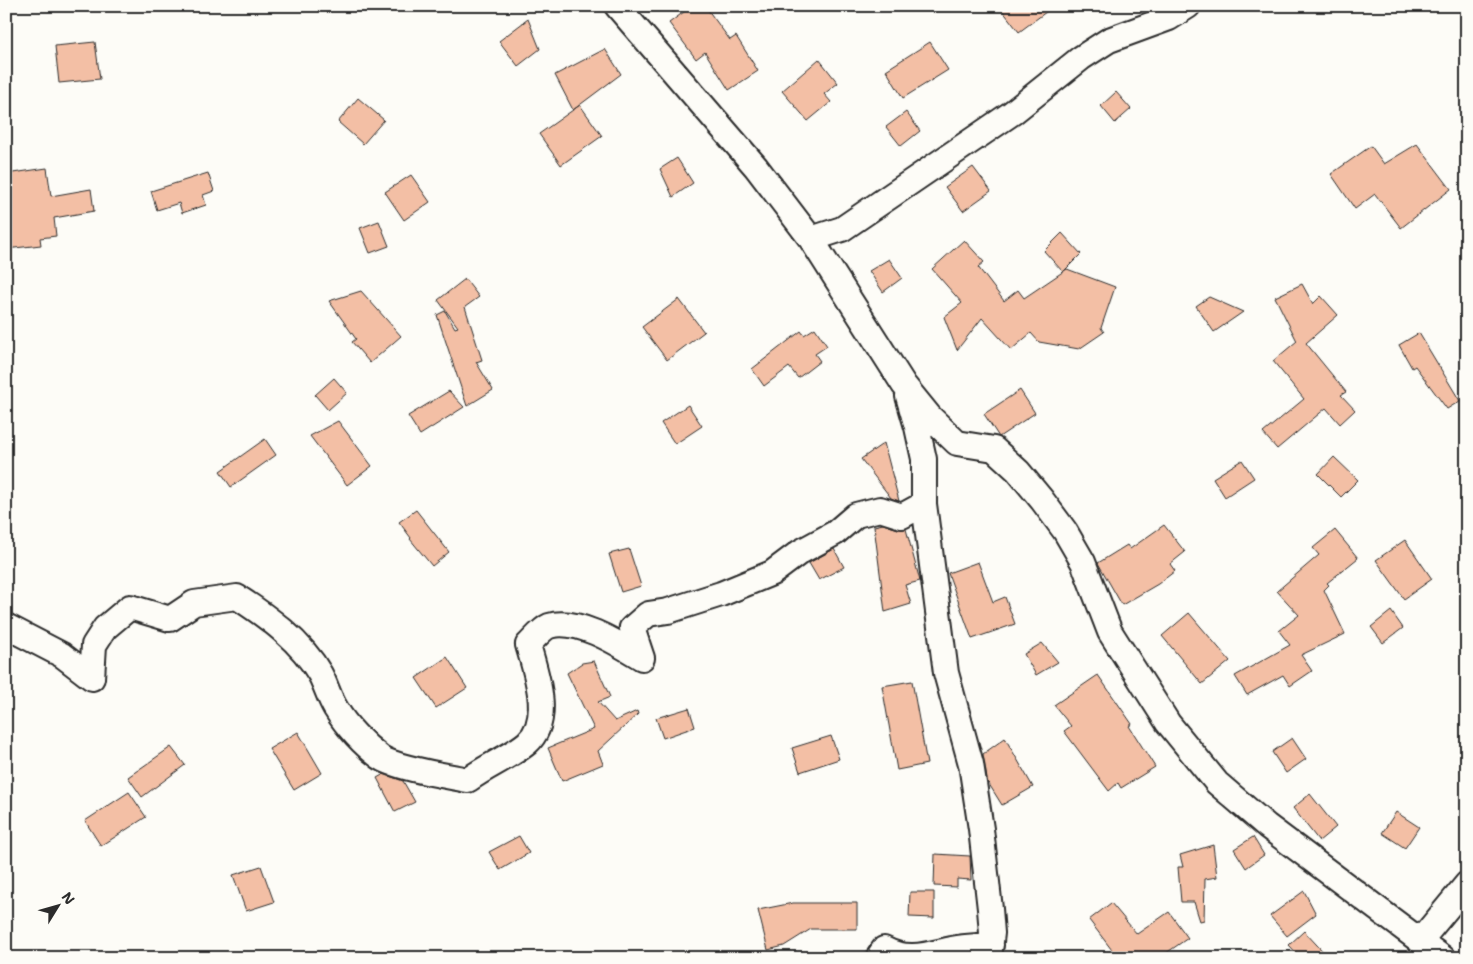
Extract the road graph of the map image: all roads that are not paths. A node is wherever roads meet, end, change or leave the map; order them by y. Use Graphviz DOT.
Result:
graph roads {
  1 [pos="617,6"];
  2 [pos="1188,6"];
  3 [pos="810,239"];
  4 [pos="904,385"];
  5 [pos="924,504"];
  6 [pos="6,626"];
  7 [pos="1467,884"];
  8 [pos="1420,941"];
  9 [pos="990,951"];
  10 [pos="878,958"];
  11 [pos="1443,958"];
  1 -- 3 [label="street"];
  2 -- 3 [label="street"];
  3 -- 4 [label="street"];
  4 -- 5 [label="street"];
  4 -- 8 [label="street"];
  5 -- 6 [label="street"];
  5 -- 9 [label="street"];
  7 -- 8 [label="street"];
  8 -- 11 [label="street"];
  9 -- 10 [label="street"];
}
